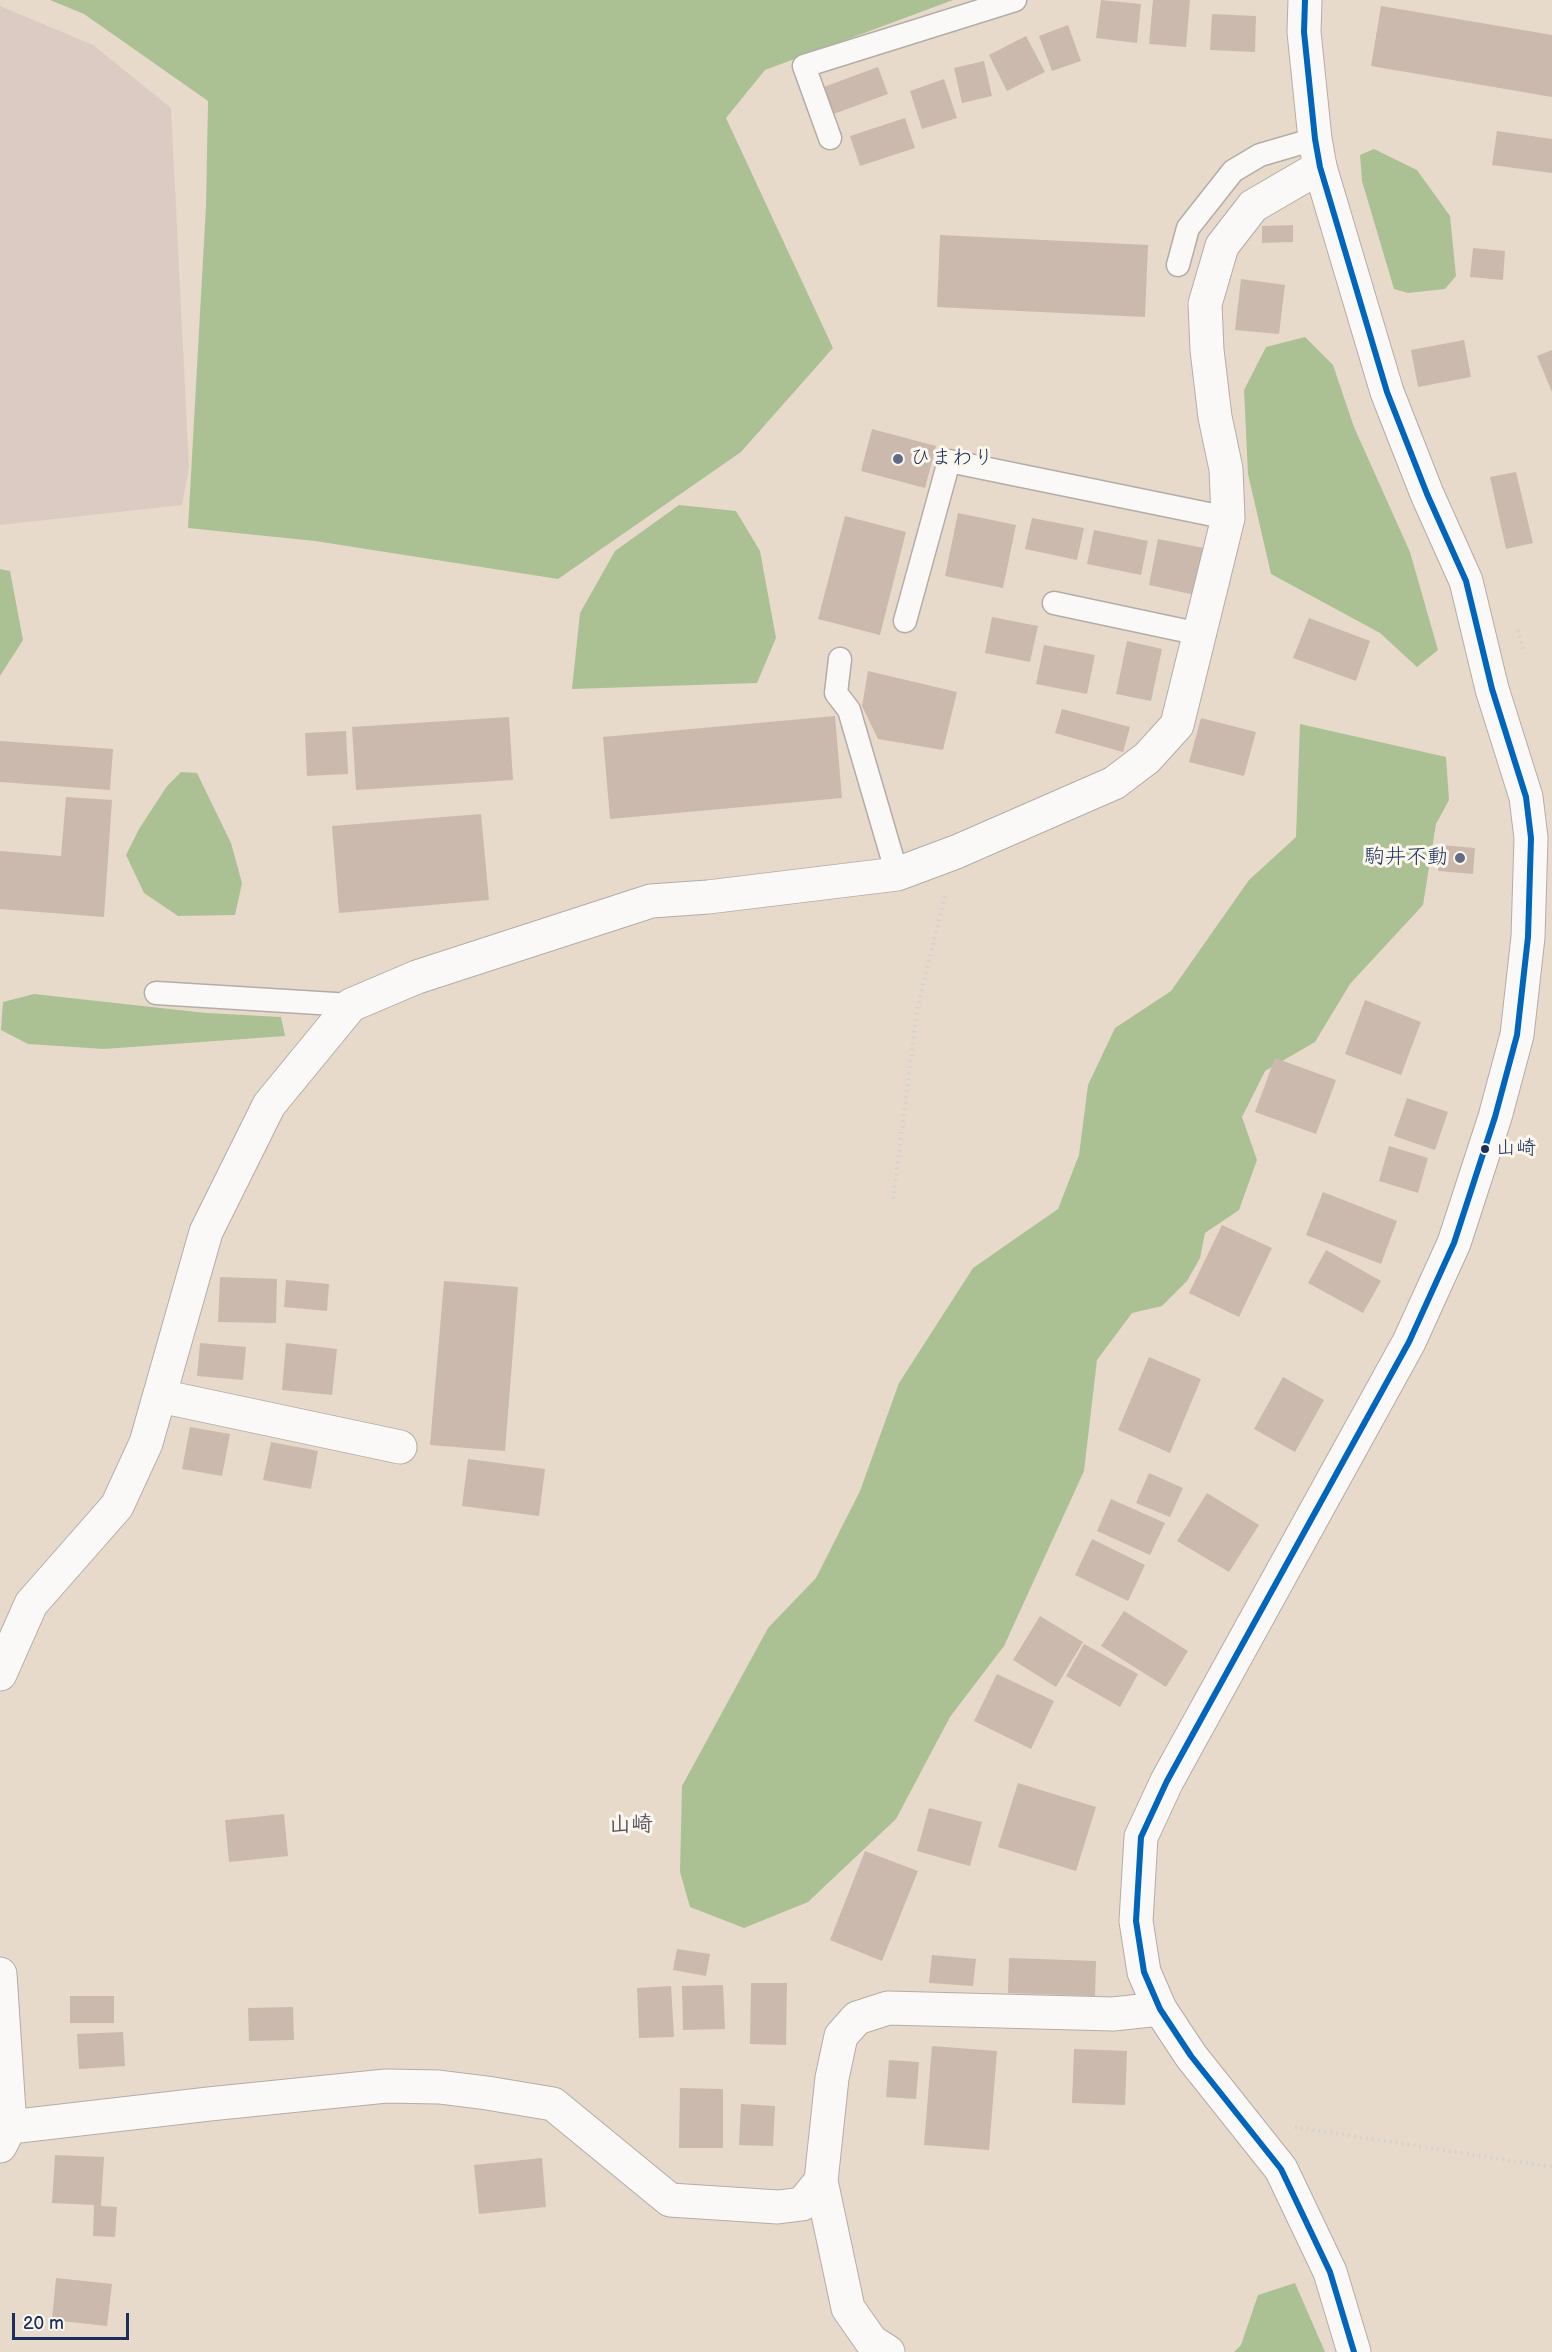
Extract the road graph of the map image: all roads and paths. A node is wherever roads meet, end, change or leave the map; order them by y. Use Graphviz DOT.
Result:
graph roads {
  1 [pos="1015,0"];
  2 [pos="1305,0"];
  3 [pos="830,138"];
  4 [pos="1317,153"];
  5 [pos="1178,265"];
  6 [pos="1228,518"];
  7 [pos="1054,603"];
  8 [pos="905,621"];
  9 [pos="1200,634"];
  10 [pos="840,659"];
  11 [pos="1539,798"];
  12 [pos="956,852"];
  13 [pos="897,874"];
  14 [pos="156,993"];
  15 [pos="351,1005"];
  16 [pos="893,1199"];
  17 [pos="160,1396"];
  18 [pos="400,1447"];
  19 [pos="0,1674"];
  20 [pos="0,1974"];
  21 [pos="1160,2009"];
  22 [pos="1285,2125"];
  23 [pos="5,2137"];
  24 [pos="1552,2167"];
  25 [pos="822,2181"];
  26 [pos="888,2352"];
  27 [pos="1354,2352"];
  1 -- 3 [label="lane"];
  2 -- 4 [label="street"];
  4 -- 5 [label="lane"];
  4 -- 6 [label="street"];
  4 -- 11 [label="street"];
  6 -- 8 [label="lane"];
  6 -- 9 [label="street"];
  7 -- 9 [label="lane"];
  9 -- 12 [label="street"];
  10 -- 13 [label="lane"];
  11 -- 21 [label="street"];
  12 -- 13 [label="street"];
  12 -- 16 [label="path"];
  13 -- 15 [label="street"];
  14 -- 15 [label="lane"];
  15 -- 17 [label="street"];
  17 -- 18 [label="street"];
  17 -- 19 [label="street"];
  20 -- 23 [label="street"];
  21 -- 25 [label="street"];
  21 -- 27 [label="street"];
  22 -- 24 [label="path"];
  23 -- 25 [label="street"];
  25 -- 26 [label="street"];
}
